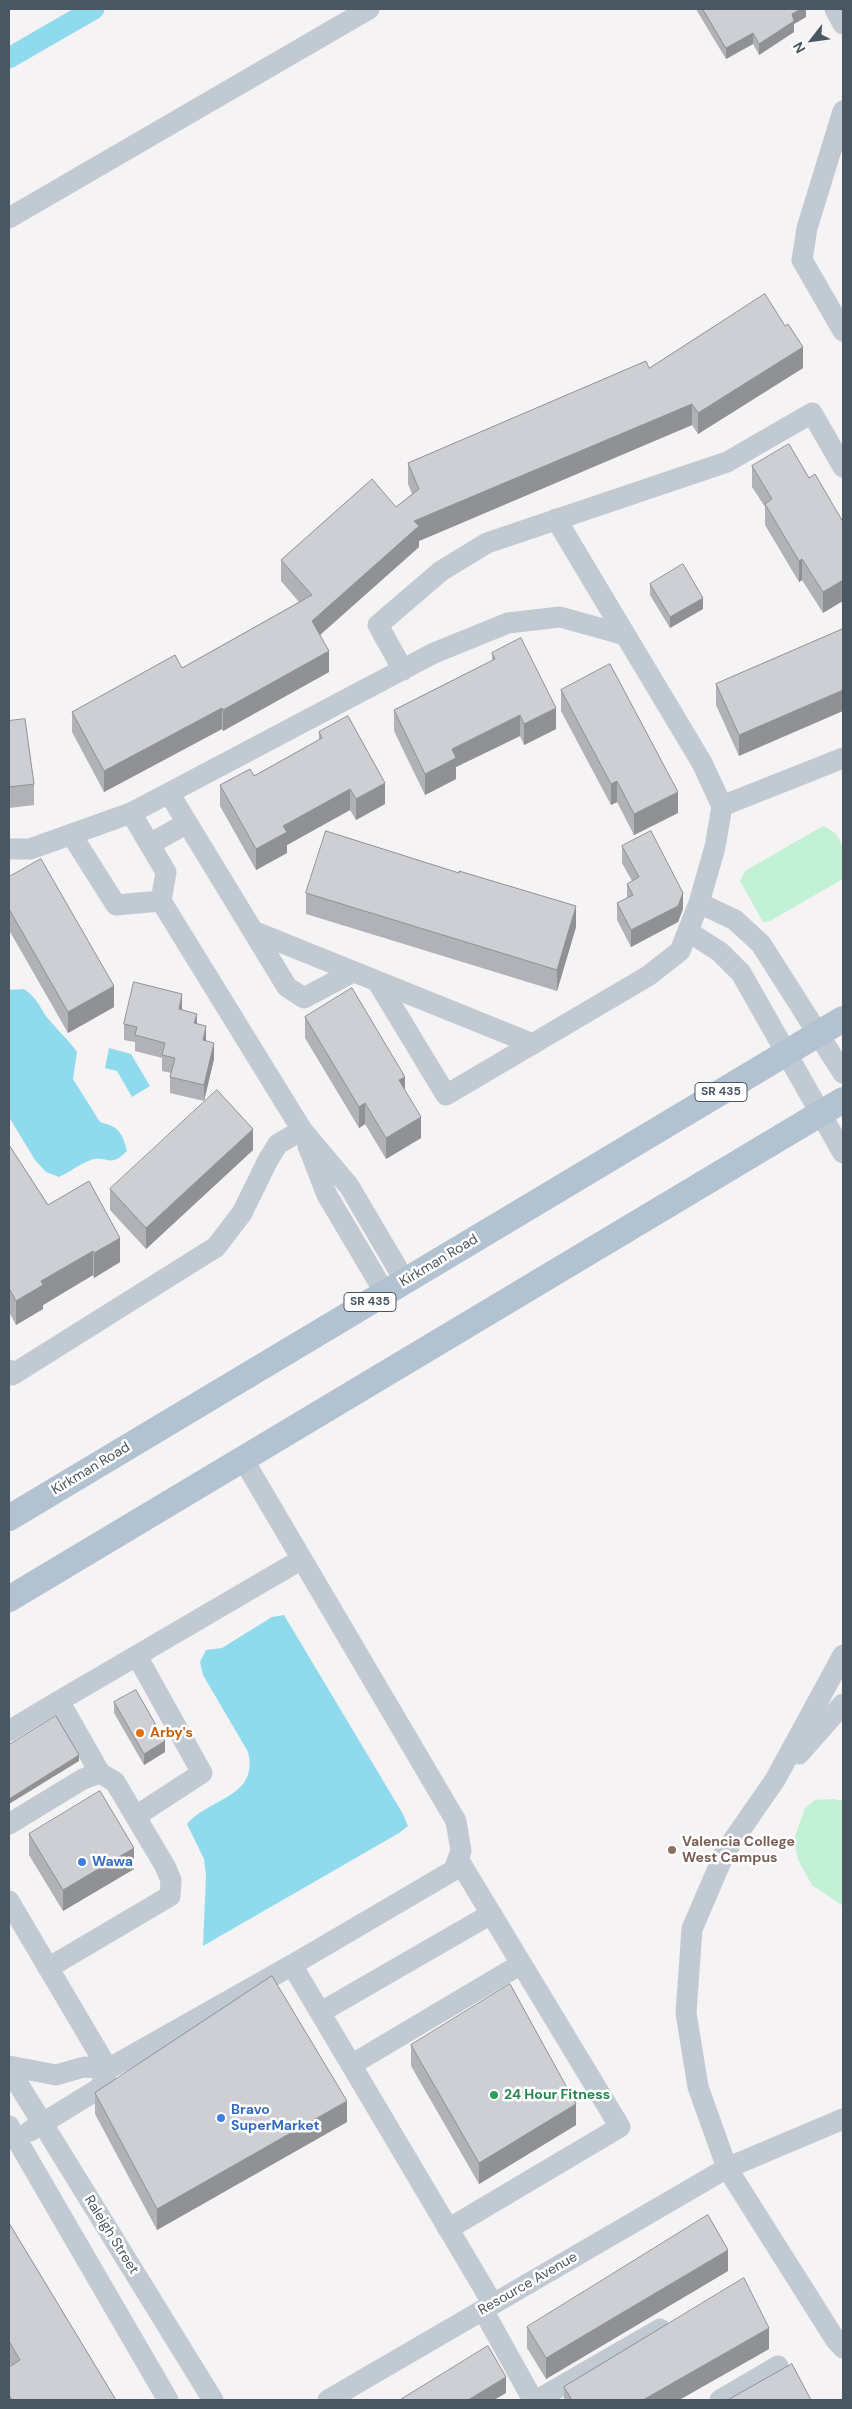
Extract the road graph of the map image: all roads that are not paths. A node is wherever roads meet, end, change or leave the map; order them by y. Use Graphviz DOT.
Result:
graph roads {
  1 [pos="369,9"];
  2 [pos="834,9"];
  3 [pos="843,24"];
  4 [pos="843,111"];
  5 [pos="9,218"];
  6 [pos="843,331"];
  7 [pos="843,467"];
  8 [pos="556,520"];
  9 [pos="625,636"];
  10 [pos="403,670"];
  11 [pos="840,765"];
  12 [pos="169,793"];
  13 [pos="722,806"];
  14 [pos="132,813"];
  15 [pos="187,823"];
  16 [pos="71,834"];
  17 [pos="150,844"];
  18 [pos="9,849"];
  19 [pos="160,901"];
  20 [pos="699,903"];
  21 [pos="253,931"];
  22 [pos="689,932"];
  23 [pos="354,972"];
  24 [pos="377,982"];
  25 [pos="843,1019"];
  26 [pos="819,1034"];
  27 [pos="533,1044"];
  28 [pos="787,1053"];
  29 [pos="843,1073"];
  30 [pos="843,1100"];
  31 [pos="821,1113"];
  32 [pos="302,1130"];
  33 [pos="843,1153"];
  34 [pos="395,1287"];
  35 [pos="9,1370"];
  36 [pos="243,1459"];
  37 [pos="9,1518"];
  38 [pos="302,1559"];
  39 [pos="9,1599"];
  40 [pos="843,1655"];
  41 [pos="137,1656"];
  42 [pos="60,1701"];
  43 [pos="843,1704"];
  44 [pos="9,1731"];
  45 [pos="100,1772"];
  46 [pos="776,1780"];
  47 [pos="136,1816"];
  48 [pos="9,1824"];
  49 [pos="458,1859"];
  50 [pos="9,1901"];
  51 [pos="491,1914"];
  52 [pos="522,1964"];
  53 [pos="292,1965"];
  54 [pos="48,1968"];
  55 [pos="320,2012"];
  56 [pos="351,2065"];
  57 [pos="9,2068"];
  58 [pos="108,2069"];
  59 [pos="843,2119"];
  60 [pos="42,2123"];
  61 [pos="12,2137"];
  62 [pos="727,2168"];
  63 [pos="448,2229"];
  64 [pos="488,2307"];
  65 [pos="674,2322"];
  66 [pos="843,2348"];
  67 [pos="778,2366"];
  68 [pos="168,2400"];
  69 [pos="213,2400"];
  70 [pos="328,2400"];
  71 [pos="533,2400"];
  72 [pos="537,2400"];
  73 [pos="720,2400"];
  1 -- 5 [label="street"];
  2 -- 3 [label="street"];
  4 -- 6 [label="street"];
  7 -- 8 [label="street"];
  8 -- 9 [label="street"];
  8 -- 10 [label="street"];
  9 -- 10 [label="street"];
  9 -- 13 [label="street"];
  10 -- 12 [label="street"];
  11 -- 13 [label="street"];
  12 -- 14 [label="street"];
  12 -- 15 [label="street"];
  13 -- 20 [label="street"];
  14 -- 16 [label="street"];
  14 -- 17 [label="street"];
  15 -- 17 [label="street"];
  15 -- 21 [label="street"];
  16 -- 18 [label="street"];
  16 -- 19 [label="street"];
  17 -- 19 [label="street"];
  19 -- 32 [label="street"];
  20 -- 22 [label="street"];
  20 -- 26 [label="street"];
  21 -- 23 [label="street"];
  21 -- 23 [label="street"];
  22 -- 27 [label="street"];
  22 -- 28 [label="street"];
  23 -- 24 [label="street"];
  24 -- 27 [label="street"];
  24 -- 27 [label="street"];
  25 -- 26 [label="main road, Kirkman Road / SR 435"];
  26 -- 28 [label="main road, Kirkman Road / SR 435"];
  26 -- 29 [label="street"];
  28 -- 31 [label="street"];
  28 -- 34 [label="main road, Kirkman Road / SR 435"];
  30 -- 31 [label="main road"];
  31 -- 33 [label="street"];
  31 -- 36 [label="main road"];
  32 -- 34 [label="street"];
  32 -- 35 [label="street"];
  34 -- 37 [label="main road, Kirkman Road / SR 435"];
  36 -- 38 [label="street"];
  36 -- 39 [label="main road"];
  38 -- 41 [label="street"];
  38 -- 49 [label="street"];
  40 -- 46 [label="street"];
  41 -- 42 [label="street"];
  41 -- 47 [label="street"];
  42 -- 44 [label="street"];
  42 -- 45 [label="street"];
  43 -- 46 [label="street"];
  45 -- 47 [label="street"];
  45 -- 48 [label="street"];
  46 -- 62 [label="street"];
  47 -- 54 [label="street"];
  49 -- 51 [label="street"];
  49 -- 53 [label="street"];
  50 -- 54 [label="street"];
  51 -- 52 [label="street"];
  51 -- 55 [label="street"];
  52 -- 56 [label="street"];
  52 -- 63 [label="street"];
  53 -- 55 [label="street"];
  53 -- 58 [label="street"];
  54 -- 58 [label="street"];
  55 -- 56 [label="street"];
  56 -- 63 [label="street"];
  57 -- 58 [label="street"];
  57 -- 60 [label="street, Raleigh Street"];
  58 -- 60 [label="street"];
  59 -- 62 [label="street, Resource Avenue"];
  60 -- 61 [label="street"];
  60 -- 69 [label="street, Raleigh Street"];
  61 -- 68 [label="street"];
  62 -- 64 [label="street, Resource Avenue"];
  62 -- 66 [label="street"];
  63 -- 64 [label="street"];
  64 -- 70 [label="street, Resource Avenue"];
  64 -- 71 [label="street"];
  65 -- 72 [label="street"];
  67 -- 73 [label="street"];
}
